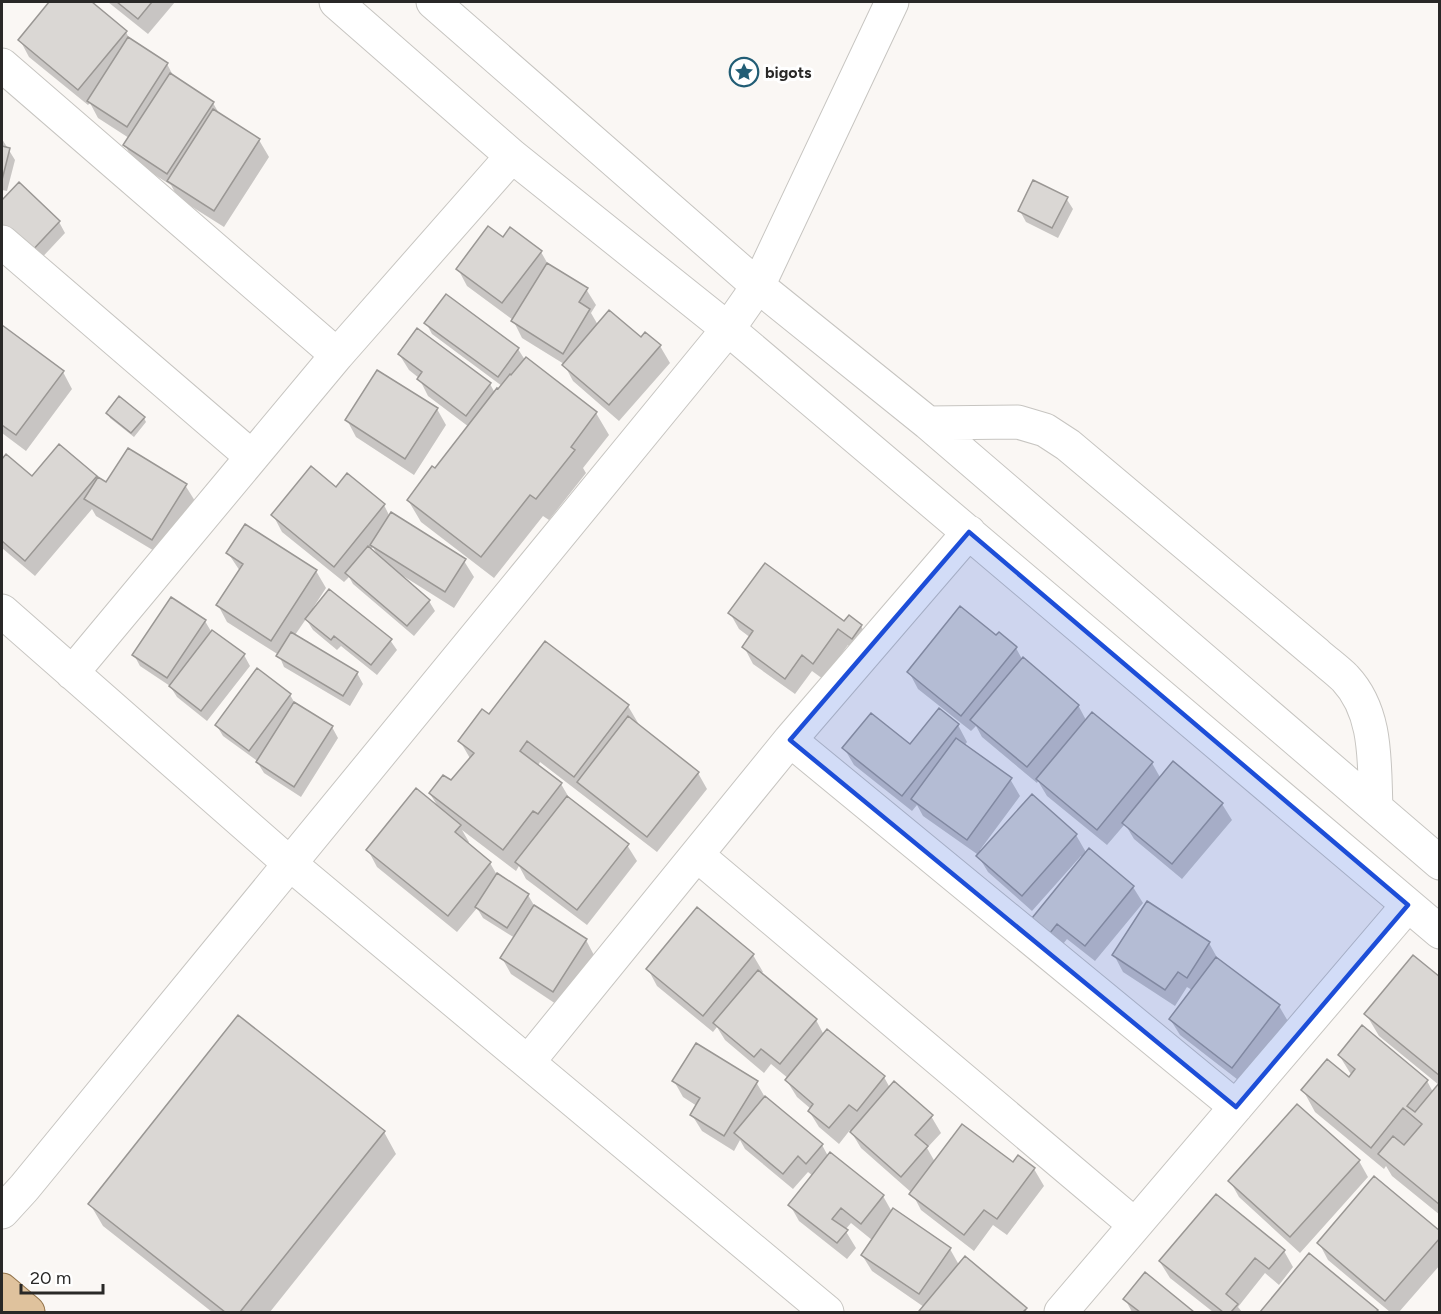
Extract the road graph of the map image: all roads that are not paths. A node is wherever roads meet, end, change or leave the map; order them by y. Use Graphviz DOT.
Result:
graph roads {
  1 [pos="336,2"];
  2 [pos="433,2"];
  3 [pos="892,2"];
  4 [pos="2,64"];
  5 [pos="512,156"];
  6 [pos="2,242"];
  7 [pos="758,286"];
  8 [pos="728,329"];
  9 [pos="337,356"];
  10 [pos="928,423"];
  11 [pos="252,457"];
  12 [pos="969,532"];
  13 [pos="2,611"];
  14 [pos="72,673"];
  15 [pos="790,740"];
  16 [pos="1376,808"];
  17 [pos="697,855"];
  18 [pos="289,862"];
  19 [pos="1440,863"];
  20 [pos="1408,905"];
  21 [pos="1440,932"];
  22 [pos="528,1062"];
  23 [pos="1236,1107"];
  24 [pos="2,1212"];
  25 [pos="1135,1225"];
  26 [pos="2,1290"];
  27 [pos="28,1312"];
  28 [pos="827,1312"];
  29 [pos="1061,1312"];
  1 -- 5 [label="street"];
  2 -- 7 [label="street"];
  3 -- 7 [label="street"];
  4 -- 9 [label="street"];
  5 -- 8 [label="street"];
  5 -- 9 [label="street"];
  6 -- 11 [label="street"];
  7 -- 8 [label="street"];
  7 -- 10 [label="street"];
  8 -- 12 [label="street"];
  8 -- 18 [label="street"];
  9 -- 11 [label="street"];
  10 -- 16 [label="street"];
  10 -- 16 [label="street"];
  11 -- 14 [label="street"];
  12 -- 15 [label="street"];
  12 -- 20 [label="street"];
  13 -- 14 [label="street"];
  14 -- 18 [label="street"];
  15 -- 17 [label="street"];
  15 -- 23 [label="street"];
  16 -- 19 [label="street"];
  17 -- 22 [label="street"];
  17 -- 25 [label="street"];
  18 -- 22 [label="street"];
  18 -- 24 [label="street"];
  20 -- 21 [label="street"];
  20 -- 23 [label="street"];
  22 -- 28 [label="street"];
  23 -- 25 [label="street"];
  25 -- 29 [label="street"];
  26 -- 27 [label="main road"];
}
